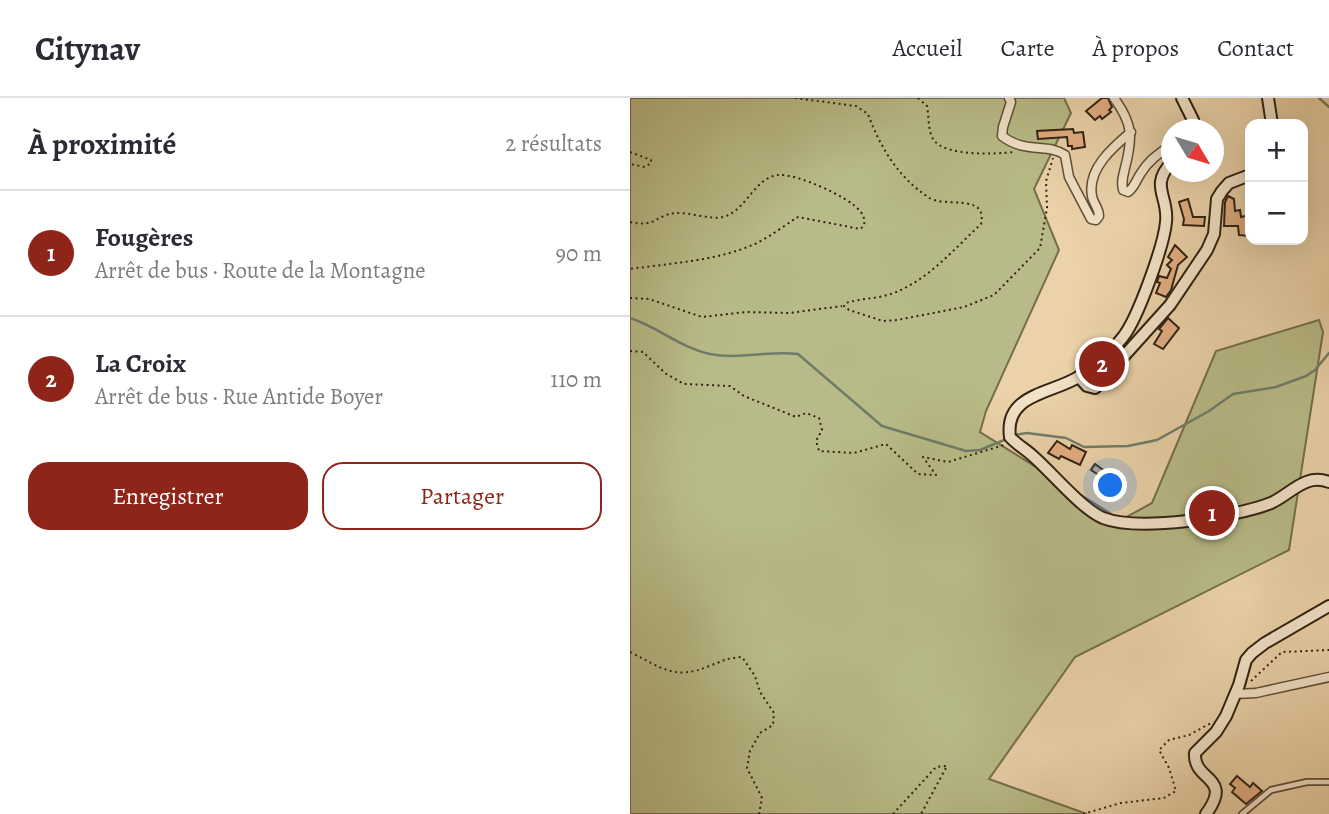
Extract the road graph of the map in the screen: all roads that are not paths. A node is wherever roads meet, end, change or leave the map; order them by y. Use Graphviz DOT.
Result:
graph roads {
  1 [pos="1009,98"];
  2 [pos="1114,98"];
  3 [pos="1182,98"];
  4 [pos="1268,98"];
  5 [pos="1192,119"];
  6 [pos="1271,119"];
  7 [pos="1131,132"];
  8 [pos="1161,153"];
  9 [pos="1245,177"];
  10 [pos="1161,179"];
  11 [pos="1079,377"];
  12 [pos="1329,482"];
  13 [pos="1329,606"];
  14 [pos="1329,677"];
  15 [pos="1237,691"];
  16 [pos="1329,782"];
  17 [pos="1206,814"];
  18 [pos="1242,814"];
  1 -- 7 [label="street"];
  2 -- 7 [label="street"];
  3 -- 5 [label="main road"];
  4 -- 6 [label="main road"];
  7 -- 8 [label="street"];
  9 -- 11 [label="main road"];
  10 -- 11 [label="main road"];
  11 -- 12 [label="main road"];
  13 -- 15 [label="main road"];
  14 -- 15 [label="street"];
  15 -- 17 [label="main road"];
  16 -- 18 [label="lane"];
}
